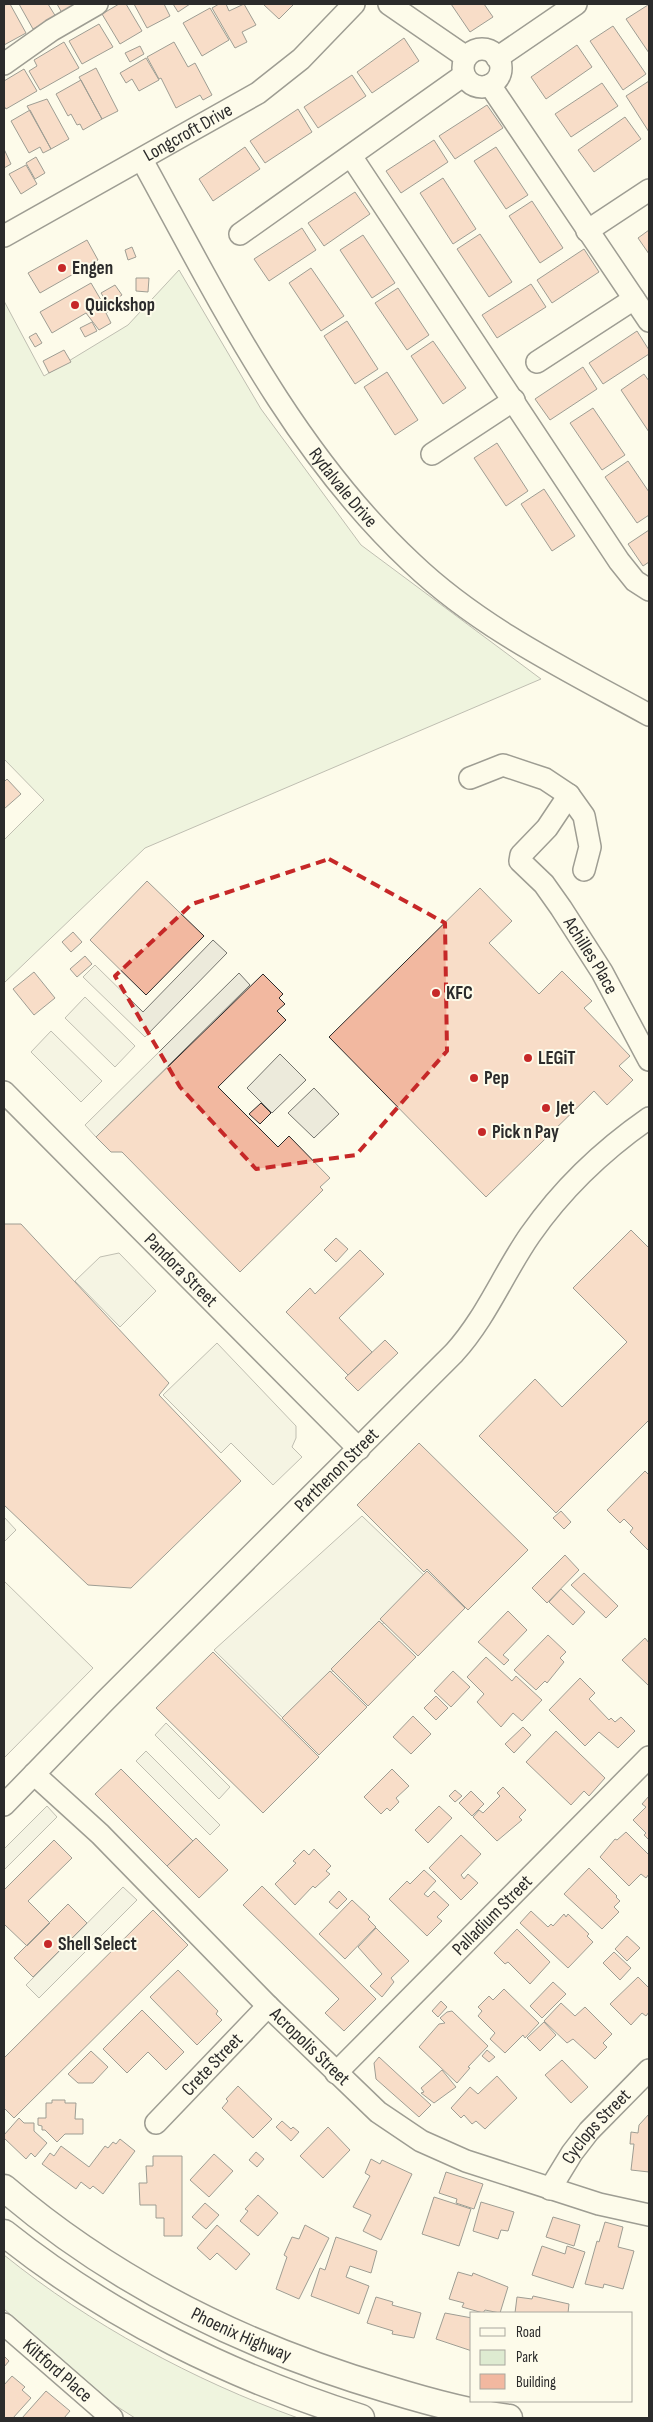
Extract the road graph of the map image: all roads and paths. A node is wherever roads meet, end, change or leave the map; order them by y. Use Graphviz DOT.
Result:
graph roads {
  1 [pos="97,4"];
  2 [pos="354,4"];
  3 [pos="389,4"];
  4 [pos="576,4"];
  5 [pos="498,58"];
  6 [pos="4,64"];
  7 [pos="465,66"];
  8 [pos="490,85"];
  9 [pos="351,156"];
  10 [pos="142,160"];
  11 [pos="649,190"];
  12 [pos="587,231"];
  13 [pos="240,234"];
  14 [pos="4,236"];
  15 [pos="634,299"];
  16 [pos="649,321"];
  17 [pos="538,362"];
  18 [pos="514,400"];
  19 [pos="432,454"];
  20 [pos="649,590"];
  21 [pos="649,715"];
  22 [pos="470,778"];
  23 [pos="569,795"];
  24 [pos="584,870"];
  25 [pos="649,1060"];
  26 [pos="4,1092"];
  27 [pos="649,1118"];
  28 [pos="359,1449"];
  29 [pos="649,1757"];
  30 [pos="34,1774"];
  31 [pos="4,1805"];
  32 [pos="268,2006"];
  33 [pos="649,2070"];
  34 [pos="336,2074"];
  35 [pos="156,2122"];
  36 [pos="4,2188"];
  37 [pos="550,2189"];
  38 [pos="649,2215"];
  39 [pos="4,2233"];
  40 [pos="4,2324"];
  41 [pos="112,2418"];
  42 [pos="361,2418"];
  43 [pos="508,2418"];
  1 -- 6 [label="street"];
  2 -- 10 [label="street, Longcroft Drive"];
  3 -- 7 [label="street"];
  4 -- 5 [label="street"];
  5 -- 7 [label="street"];
  5 -- 8 [label="street"];
  7 -- 8 [label="street"];
  7 -- 9 [label="street"];
  8 -- 12 [label="street"];
  9 -- 13 [label="street"];
  9 -- 18 [label="street"];
  10 -- 14 [label="street, Longcroft Drive"];
  10 -- 21 [label="street, Rydalvale Drive"];
  11 -- 12 [label="street"];
  12 -- 15 [label="street"];
  15 -- 16 [label="street"];
  15 -- 17 [label="street"];
  18 -- 19 [label="street"];
  18 -- 20 [label="street"];
  22 -- 23 [label="street"];
  23 -- 24 [label="street"];
  23 -- 25 [label="street, Achilles Place"];
  26 -- 28 [label="street, Pandora Street"];
  27 -- 28 [label="street, Parthenon Street"];
  28 -- 30 [label="street, Parthenon Street"];
  29 -- 34 [label="street, Palladium Street"];
  30 -- 31 [label="street, Parthenon Street"];
  30 -- 32 [label="street, Acropolis Street"];
  32 -- 34 [label="street, Acropolis Street"];
  32 -- 35 [label="street, Crete Street"];
  33 -- 37 [label="street, Cyclops Street"];
  34 -- 37 [label="street, Acropolis Street"];
  36 -- 43 [label="main road, Phoenix Highway"];
  37 -- 38 [label="street, Acropolis Street"];
  39 -- 42 [label="main road, Phoenix Highway"];
  40 -- 41 [label="street, Kiltford Place"];
}
